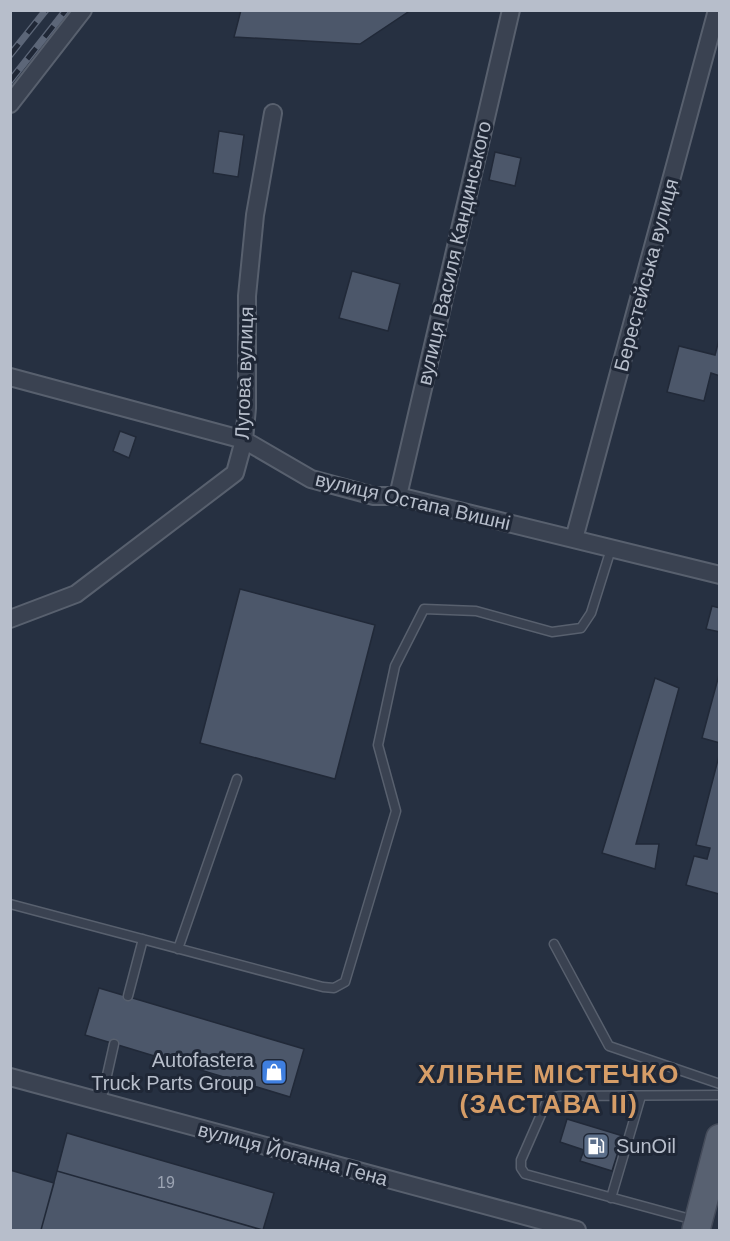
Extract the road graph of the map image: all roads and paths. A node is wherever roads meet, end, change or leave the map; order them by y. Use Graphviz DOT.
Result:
graph roads {
  1 [pos="83,10"];
  2 [pos="511,10"];
  3 [pos="716,20"];
  4 [pos="10,104"];
  5 [pos="273,113"];
  6 [pos="10,377"];
  7 [pos="244,440"];
  8 [pos="398,496"];
  9 [pos="574,539"];
  10 [pos="611,549"];
  11 [pos="720,575"];
  12 [pos="10,619"];
  13 [pos="237,779"];
  14 [pos="10,904"];
  15 [pos="143,939"];
  16 [pos="555,944"];
  17 [pos="178,949"];
  18 [pos="128,996"];
  19 [pos="114,1044"];
  20 [pos="10,1077"];
  21 [pos="720,1084"];
  22 [pos="720,1095"];
  23 [pos="641,1096"];
  24 [pos="100,1102"];
  25 [pos="720,1138"];
  26 [pos="611,1198"];
  27 [pos="697,1226"];
  28 [pos="577,1230"];
  1 -- 4 [label="street"];
  2 -- 8 [label="street, вулиця Василя Кандинського"];
  3 -- 9 [label="street, Берестейська вулиця"];
  5 -- 7 [label="street, Лугова вулиця"];
  6 -- 7 [label="street, вулиця Остапа Вишні"];
  7 -- 8 [label="street, вулиця Остапа Вишні"];
  7 -- 12 [label="street, Лугова вулиця"];
  8 -- 9 [label="street, вулиця Остапа Вишні"];
  9 -- 10 [label="street, вулиця Остапа Вишні"];
  10 -- 11 [label="street, вулиця Остапа Вишні"];
  10 -- 17 [label="lane"];
  13 -- 17 [label="lane"];
  14 -- 15 [label="lane"];
  15 -- 17 [label="lane"];
  15 -- 18 [label="lane"];
  16 -- 21 [label="lane"];
  19 -- 24 [label="lane"];
  20 -- 24 [label="street, вулиця Йоганна Гена"];
  22 -- 23 [label="lane"];
  23 -- 26 [label="lane"];
  23 -- 26 [label="lane"];
  24 -- 28 [label="street, вулиця Йоганна Гена"];
  25 -- 27 [label="main road"];
  26 -- 27 [label="lane"];
}
